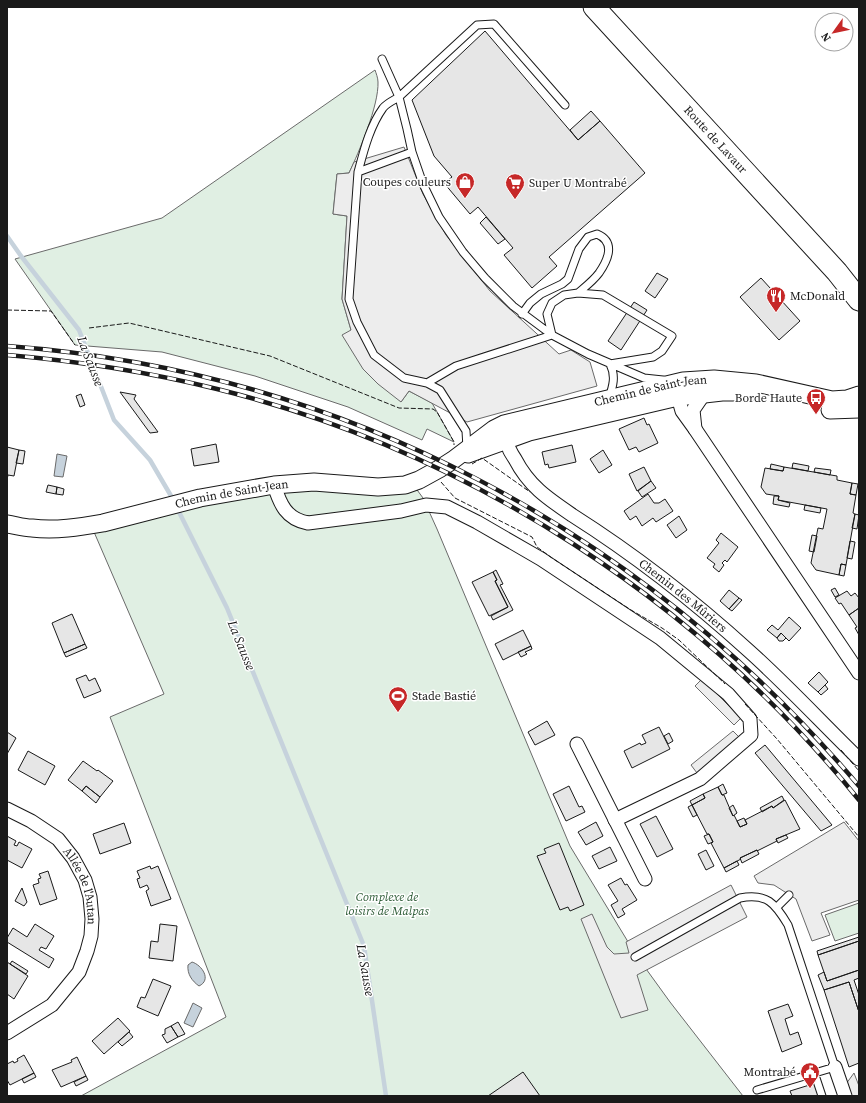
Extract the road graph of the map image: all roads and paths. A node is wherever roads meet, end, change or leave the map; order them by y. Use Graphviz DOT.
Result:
graph roads {
  1 [pos="594,7"];
  2 [pos="382,59"];
  3 [pos="398,97"];
  4 [pos="565,105"];
  5 [pos="412,152"];
  6 [pos="358,172"];
  7 [pos="837,272"];
  8 [pos="859,289"];
  9 [pos="578,293"];
  10 [pos="859,300"];
  11 [pos="522,314"];
  12 [pos="552,335"];
  13 [pos="610,364"];
  14 [pos="683,381"];
  15 [pos="427,383"];
  16 [pos="704,394"];
  17 [pos="859,395"];
  18 [pos="609,398"];
  19 [pos="678,398"];
  20 [pos="859,409"];
  21 [pos="600,415"];
  22 [pos="695,429"];
  23 [pos="484,436"];
  24 [pos="453,460"];
  25 [pos="274,485"];
  26 [pos="7,524"];
  27 [pos="859,673"];
  28 [pos="577,744"];
  29 [pos="859,759"];
  30 [pos="7,809"];
  31 [pos="615,820"];
  32 [pos="645,879"];
  33 [pos="789,895"];
  34 [pos="777,907"];
  35 [pos="635,957"];
  36 [pos="7,1033"];
  37 [pos="835,1066"];
  38 [pos="814,1072"];
  39 [pos="757,1090"];
  40 [pos="822,1096"];
  41 [pos="845,1096"];
  1 -- 7 [label="main road, Route de Lavaur"];
  2 -- 3 [label="lane"];
  3 -- 4 [label="lane"];
  3 -- 5 [label="lane"];
  3 -- 6 [label="lane"];
  5 -- 6 [label="lane"];
  5 -- 11 [label="lane"];
  6 -- 15 [label="lane"];
  7 -- 8 [label="main road, Route de Lavaur"];
  7 -- 10 [label="main road, Route de Lavaur"];
  9 -- 11 [label="lane"];
  9 -- 12 [label="lane"];
  9 -- 13 [label="lane"];
  11 -- 12 [label="lane"];
  12 -- 13 [label="lane"];
  12 -- 15 [label="lane"];
  13 -- 14 [label="lane"];
  13 -- 18 [label="lane"];
  14 -- 17 [label="street, Chemin de Saint-Jean"];
  14 -- 18 [label="street, Chemin de Saint-Jean"];
  14 -- 19 [label="street"];
  15 -- 23 [label="lane"];
  16 -- 19 [label="street, Chemin de Saint-Jean"];
  16 -- 20 [label="street, Chemin de Saint-Jean"];
  16 -- 22 [label="street"];
  18 -- 21 [label="lane"];
  18 -- 23 [label="street, Chemin de Saint-Jean"];
  19 -- 21 [label="street, Chemin de Saint-Jean"];
  19 -- 22 [label="street"];
  21 -- 23 [label="street, Chemin de Saint-Jean"];
  22 -- 27 [label="street"];
  23 -- 24 [label="street, Chemin de Saint-Jean"];
  23 -- 24 [label="street, Chemin de Saint-Jean"];
  23 -- 29 [label="street, Chemin des Mûriers"];
  24 -- 25 [label="street, Chemin de Saint-Jean"];
  25 -- 26 [label="street, Chemin de Saint-Jean"];
  25 -- 31 [label="street"];
  28 -- 31 [label="street"];
  30 -- 36 [label="street, Allée de l'Autan"];
  31 -- 32 [label="street"];
  33 -- 34 [label="lane"];
  34 -- 35 [label="lane"];
  34 -- 37 [label="lane"];
  37 -- 38 [label="lane"];
  37 -- 41 [label="street"];
  38 -- 39 [label="lane"];
  38 -- 40 [label="lane"];
}
